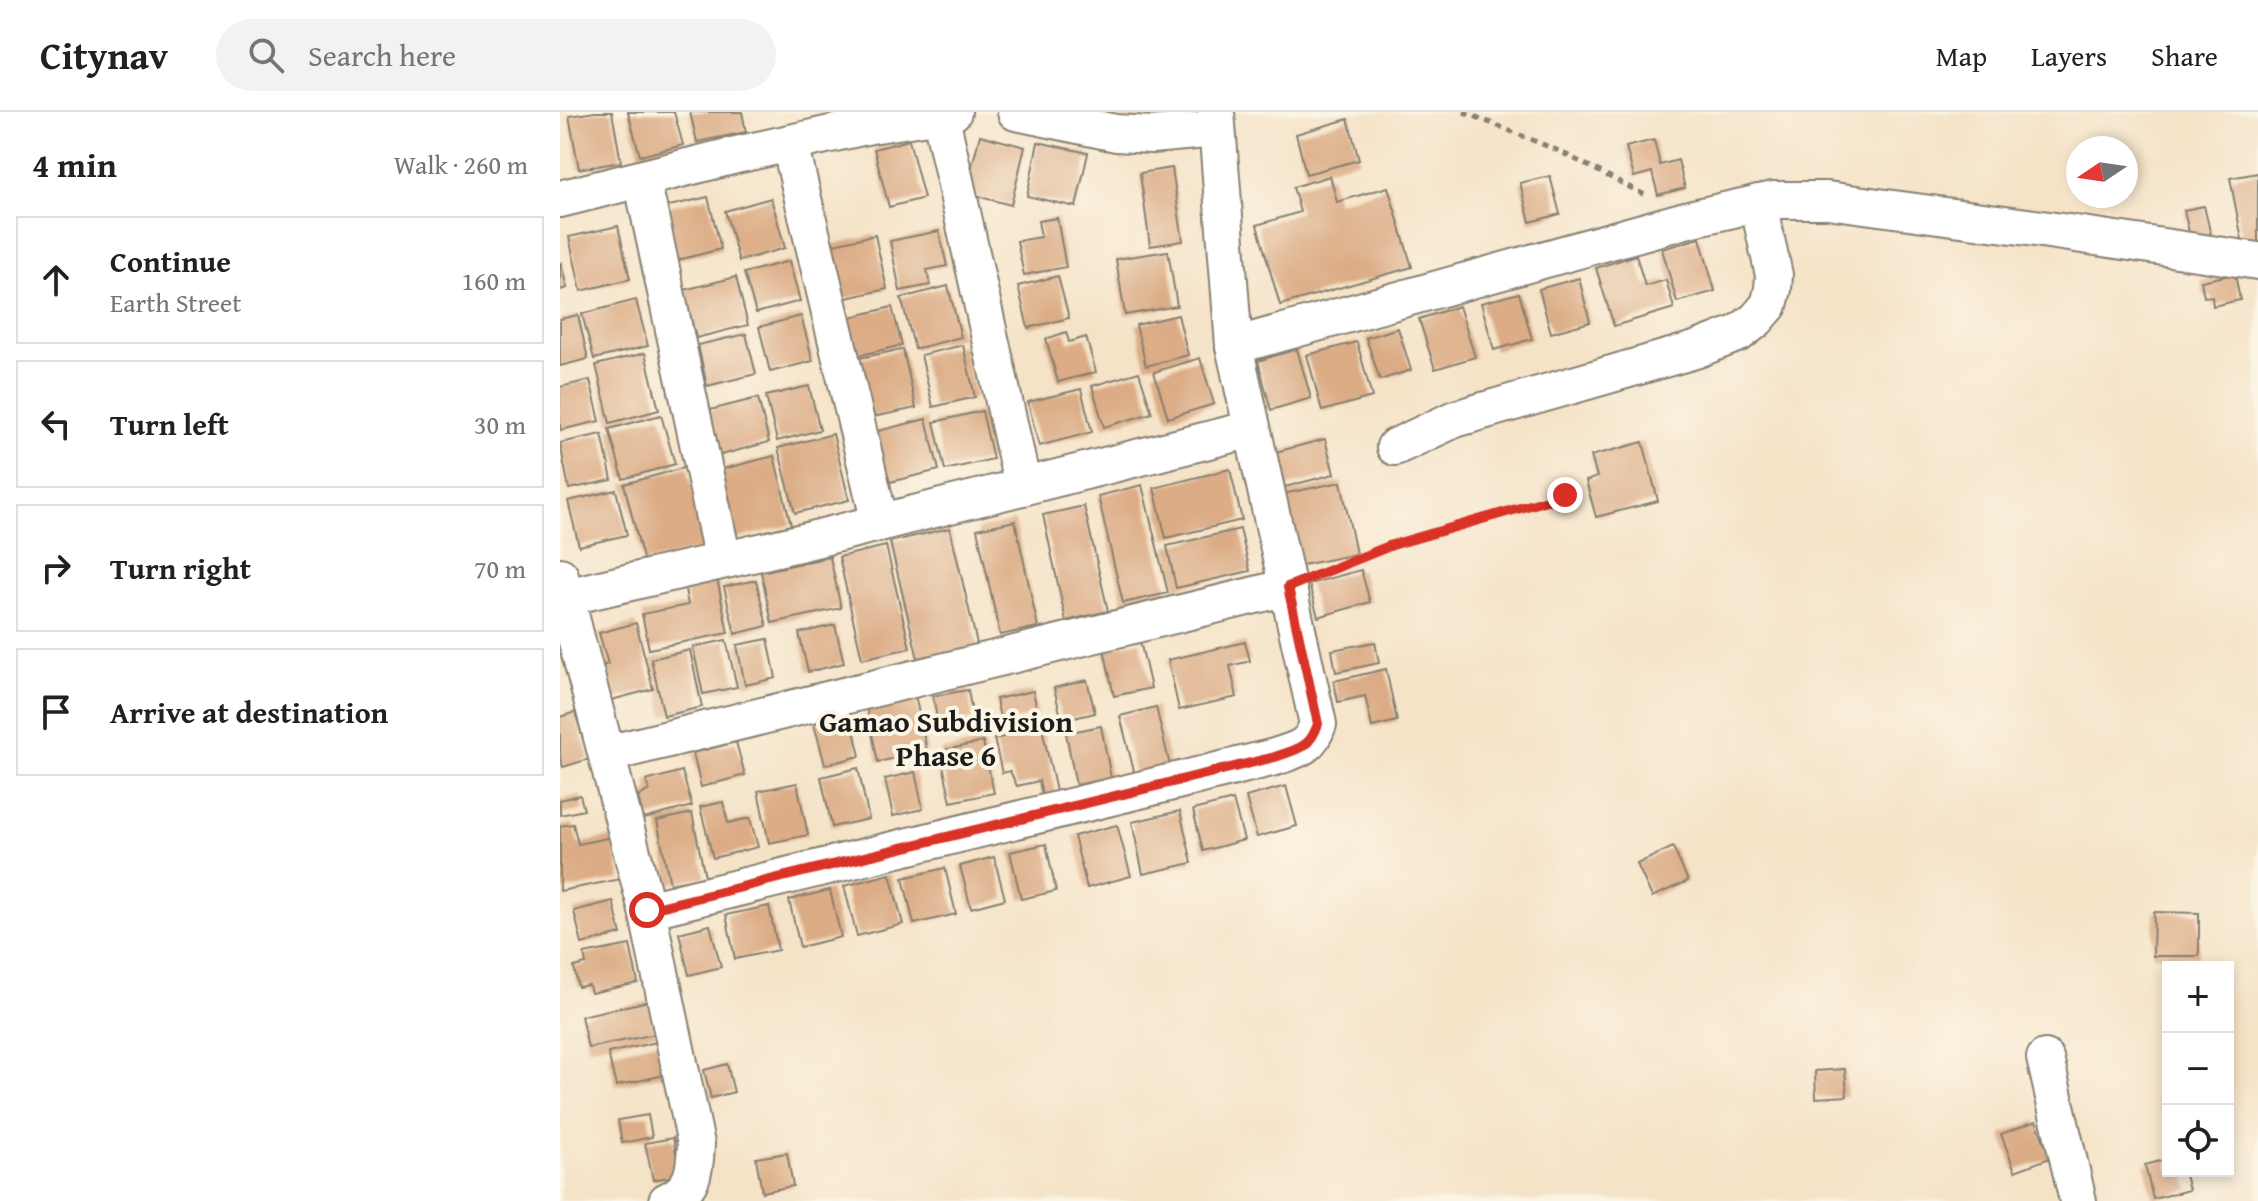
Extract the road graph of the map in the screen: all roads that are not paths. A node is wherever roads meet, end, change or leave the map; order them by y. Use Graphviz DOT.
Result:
graph roads {
  1 [pos="1016,112"];
  2 [pos="946,113"];
  3 [pos="1217,121"];
  4 [pos="790,144"];
  5 [pos="642,179"];
  6 [pos="560,199"];
  7 [pos="1758,203"];
  8 [pos="2258,261"];
  9 [pos="1234,346"];
  10 [pos="1252,429"];
  11 [pos="1395,447"];
  12 [pos="1023,487"];
  13 [pos="880,523"];
  14 [pos="723,560"];
  15 [pos="563,587"];
  16 [pos="1288,587"];
  17 [pos="607,754"];
  18 [pos="647,910"];
  19 [pos="2045,1058"];
  20 [pos="667,1201"];
  21 [pos="2078,1201"];
  1 -- 3 [label="street"];
  2 -- 4 [label="street"];
  2 -- 12 [label="street"];
  3 -- 9 [label="street"];
  4 -- 5 [label="street"];
  4 -- 13 [label="street"];
  5 -- 6 [label="street"];
  5 -- 14 [label="street"];
  7 -- 8 [label="street"];
  7 -- 9 [label="street"];
  7 -- 11 [label="street"];
  9 -- 10 [label="street"];
  10 -- 12 [label="street"];
  10 -- 16 [label="street"];
  12 -- 13 [label="street"];
  13 -- 14 [label="street"];
  14 -- 15 [label="street"];
  15 -- 17 [label="street"];
  16 -- 17 [label="street"];
  16 -- 18 [label="street"];
  17 -- 18 [label="street"];
  18 -- 20 [label="street"];
  19 -- 21 [label="street"];
}
